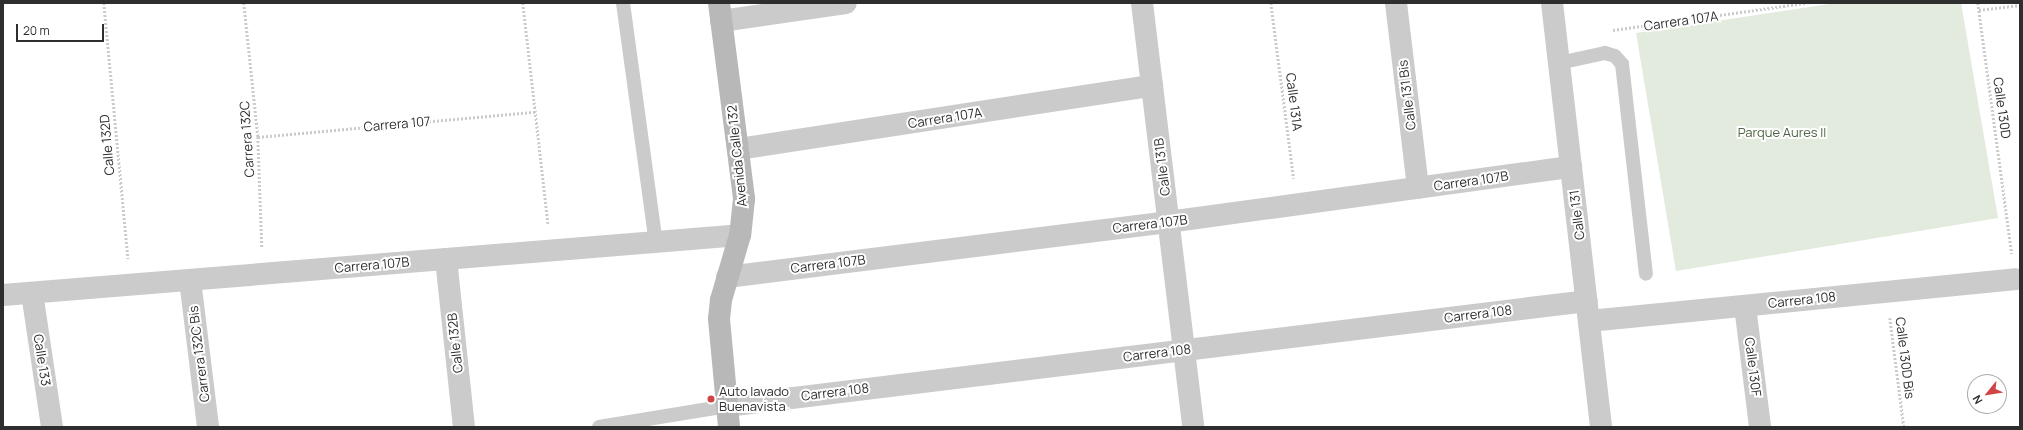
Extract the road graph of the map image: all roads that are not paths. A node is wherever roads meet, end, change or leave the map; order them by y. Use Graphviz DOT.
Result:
graph roads {
  1 [pos="624,3"];
  2 [pos="846,3"];
  3 [pos="1142,3"];
  4 [pos="1396,3"];
  5 [pos="1552,3"];
  6 [pos="720,12"];
  7 [pos="1558,63"];
  8 [pos="1152,86"];
  9 [pos="738,149"];
  10 [pos="1571,167"];
  11 [pos="1418,188"];
  12 [pos="1168,222"];
  13 [pos="740,235"];
  14 [pos="656,243"];
  15 [pos="446,259"];
  16 [pos="1646,274"];
  17 [pos="727,277"];
  18 [pos="2016,279"];
  19 [pos="190,280"];
  20 [pos="32,293"];
  21 [pos="3,295"];
  22 [pos="1745,306"];
  23 [pos="1588,311"];
  24 [pos="1184,350"];
  25 [pos="727,406"];
  26 [pos="52,427"];
  27 [pos="208,427"];
  28 [pos="464,427"];
  29 [pos="598,427"];
  30 [pos="729,427"];
  31 [pos="1193,427"];
  32 [pos="1601,427"];
  33 [pos="1760,427"];
  1 -- 14 [label="lane"];
  2 -- 6 [label="street"];
  3 -- 8 [label="street, Calle 131B"];
  4 -- 11 [label="street, Calle 131 Bis"];
  5 -- 7 [label="street, Calle 131"];
  6 -- 9 [label="main road, Avenida Calle 132"];
  7 -- 10 [label="street, Calle 131"];
  7 -- 16 [label="lane"];
  8 -- 9 [label="street, Carrera 107A"];
  8 -- 12 [label="street, Calle 131B"];
  9 -- 13 [label="main road, Avenida Calle 132"];
  10 -- 11 [label="street, Carrera 107B"];
  10 -- 23 [label="street, Calle 131"];
  11 -- 12 [label="street, Carrera 107B"];
  12 -- 17 [label="street, Carrera 107B"];
  12 -- 24 [label="street, Calle 131B"];
  13 -- 14 [label="street, Carrera 107B"];
  13 -- 17 [label="main road, Avenida Calle 132"];
  14 -- 15 [label="street, Carrera 107B"];
  15 -- 19 [label="street, Carrera 107B"];
  15 -- 28 [label="street, Calle 132B"];
  17 -- 25 [label="main road, Avenida Calle 132"];
  18 -- 22 [label="street, Carrera 108"];
  19 -- 20 [label="street, Carrera 107B"];
  19 -- 27 [label="street, Carrera 132C Bis"];
  20 -- 21 [label="street, Carrera 107B"];
  20 -- 26 [label="street, Calle 133"];
  22 -- 23 [label="street, Carrera 108"];
  22 -- 33 [label="street, Calle 130F"];
  23 -- 24 [label="street, Carrera 108"];
  23 -- 32 [label="street, Calle 131"];
  24 -- 25 [label="street, Carrera 108"];
  24 -- 31 [label="street, Calle 131B"];
  25 -- 29 [label="lane"];
  25 -- 30 [label="main road, Avenida Calle 132"];
}
